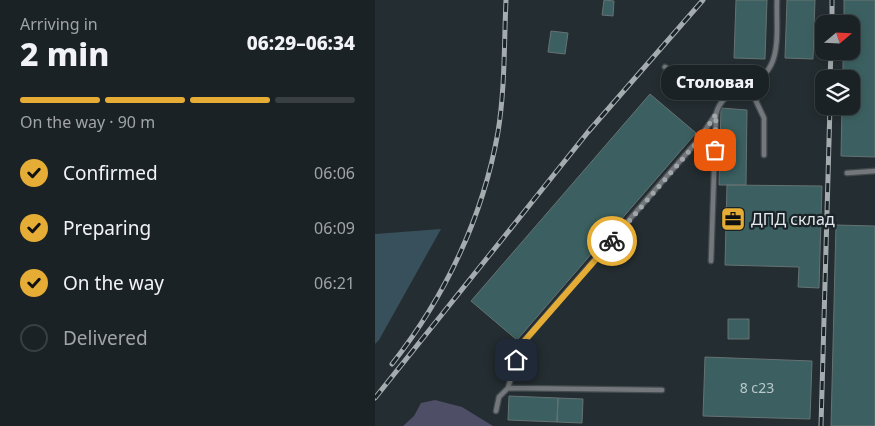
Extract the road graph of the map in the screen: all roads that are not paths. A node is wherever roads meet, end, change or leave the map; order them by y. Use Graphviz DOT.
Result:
graph roads {
  1 [pos="777,0"];
  2 [pos="665,67"];
  3 [pos="756,81"];
  4 [pos="733,91"];
  5 [pos="716,114"];
  6 [pos="764,155"];
  7 [pos="875,171"];
  8 [pos="847,173"];
  9 [pos="711,261"];
  10 [pos="508,388"];
  11 [pos="662,390"];
  12 [pos="496,411"];
  1 -- 3 [label="lane"];
  2 -- 4 [label="lane"];
  3 -- 4 [label="lane"];
  3 -- 6 [label="lane"];
  4 -- 5 [label="lane"];
  5 -- 9 [label="lane"];
  5 -- 10 [label="lane"];
  7 -- 8 [label="lane"];
  10 -- 11 [label="lane"];
  10 -- 12 [label="lane"];
}
